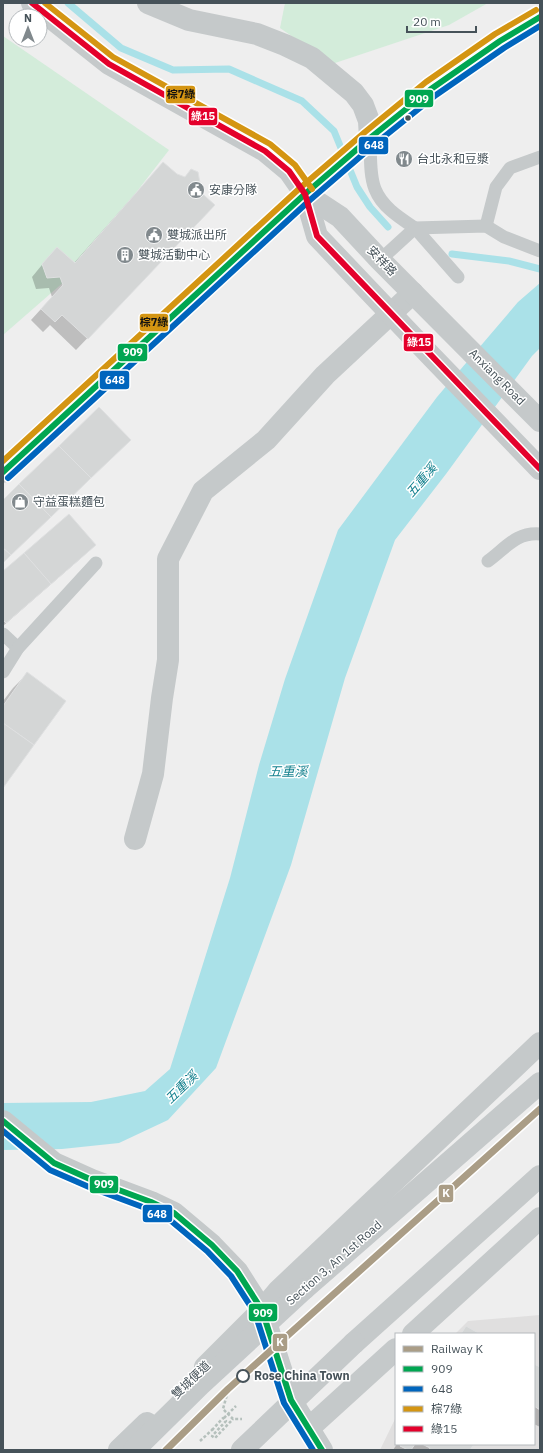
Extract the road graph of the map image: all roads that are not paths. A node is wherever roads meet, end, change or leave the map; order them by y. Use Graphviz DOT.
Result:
graph roads {
  1 [pos="32,3"];
  2 [pos="148,3"];
  3 [pos="540,17"];
  4 [pos="370,138"];
  5 [pos="540,157"];
  6 [pos="305,194"];
  7 [pos="486,226"];
  8 [pos="415,228"];
  9 [pos="540,251"];
  10 [pos="380,260"];
  11 [pos="458,277"];
  12 [pos="413,293"];
  13 [pos="392,314"];
  14 [pos="453,334"];
  15 [pos="533,414"];
  16 [pos="540,468"];
  17 [pos="3,472"];
  18 [pos="540,534"];
  19 [pos="488,561"];
  20 [pos="96,563"];
  21 [pos="3,634"];
  22 [pos="18,648"];
  23 [pos="3,672"];
  24 [pos="135,839"];
  25 [pos="540,1042"];
  26 [pos="540,1083"];
  27 [pos="3,1121"];
  28 [pos="540,1176"];
  29 [pos="540,1218"];
  30 [pos="262,1310"];
  31 [pos="414,1333"];
  32 [pos="395,1350"];
  33 [pos="308,1429"];
  34 [pos="119,1450"];
  35 [pos="134,1450"];
  36 [pos="242,1450"];
  37 [pos="322,1450"];
  1 -- 6 [label="street"];
  2 -- 4 [label="street"];
  3 -- 4 [label="main road"];
  4 -- 6 [label="main road"];
  4 -- 8 [label="lane"];
  5 -- 7 [label="lane"];
  6 -- 10 [label="street, 安祥路"];
  6 -- 13 [label="street"];
  6 -- 17 [label="main road"];
  7 -- 8 [label="lane"];
  7 -- 9 [label="lane"];
  8 -- 10 [label="lane"];
  8 -- 11 [label="lane"];
  10 -- 12 [label="street, 安祥路"];
  12 -- 13 [label="street"];
  12 -- 14 [label="street, 安祥路"];
  13 -- 16 [label="street"];
  13 -- 24 [label="street"];
  14 -- 15 [label="street, Anxiang Road"];
  18 -- 19 [label="lane"];
  20 -- 22 [label="lane"];
  21 -- 22 [label="lane"];
  22 -- 23 [label="lane"];
  25 -- 30 [label="street, 雙城便道"];
  26 -- 35 [label="street, Section 3, An 1st Road, bridge"];
  27 -- 30 [label="street"];
  28 -- 36 [label="street, bridge"];
  29 -- 31 [label="street"];
  30 -- 33 [label="street"];
  30 -- 34 [label="street, 雙城便道"];
  32 -- 33 [label="street"];
  33 -- 37 [label="street"];
}
